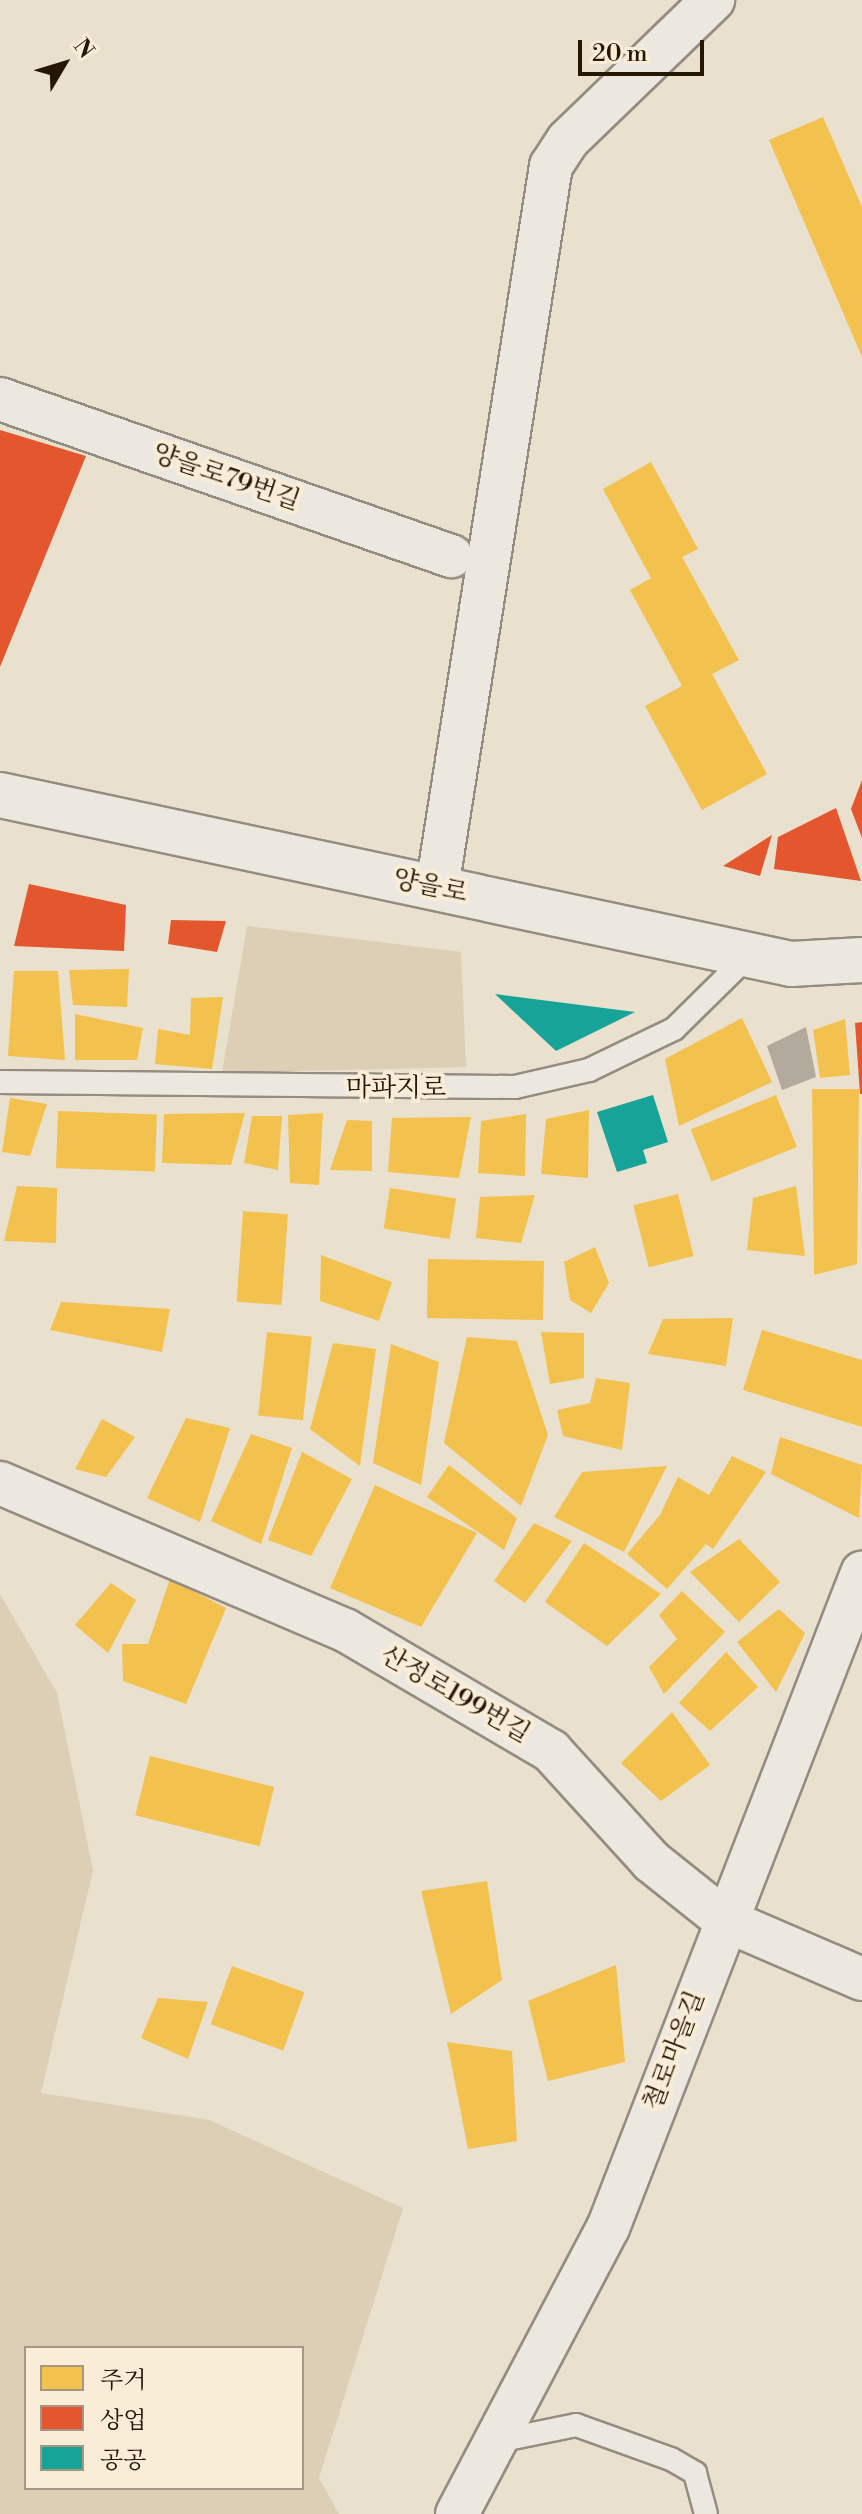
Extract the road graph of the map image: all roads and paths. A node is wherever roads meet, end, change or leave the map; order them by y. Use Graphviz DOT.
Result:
graph roads {
  1 [pos="713,0"];
  2 [pos="0,399"];
  3 [pos="452,556"];
  4 [pos="0,795"];
  5 [pos="437,888"];
  6 [pos="750,954"];
  7 [pos="862,960"];
  8 [pos="0,1082"];
  9 [pos="0,1483"];
  10 [pos="862,1573"];
  11 [pos="725,1920"];
  12 [pos="862,1979"];
  13 [pos="498,2441"];
  14 [pos="457,2514"];
  15 [pos="706,2514"];
  1 -- 5 [label="street"];
  2 -- 3 [label="street, 양을로79번길"];
  4 -- 5 [label="street, 양을로"];
  5 -- 6 [label="street, 양을로"];
  6 -- 7 [label="street, 양을로"];
  6 -- 8 [label="lane, 마파지로"];
  9 -- 11 [label="street, 산정로199번길"];
  10 -- 11 [label="street, 철로마을길"];
  11 -- 12 [label="street, 산정로199번길"];
  11 -- 13 [label="street, 철로마을길"];
  13 -- 14 [label="street, 철로마을길"];
  13 -- 15 [label="lane"];
}
